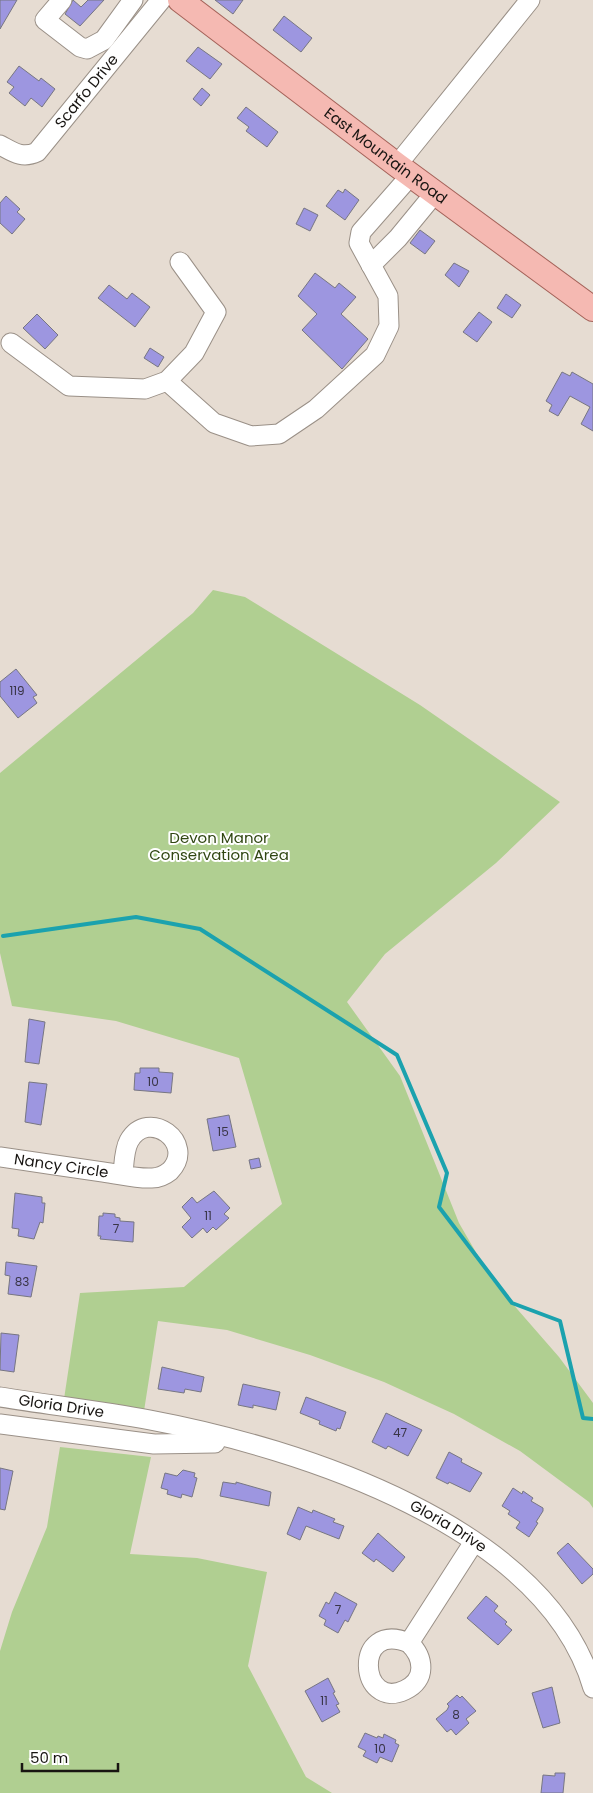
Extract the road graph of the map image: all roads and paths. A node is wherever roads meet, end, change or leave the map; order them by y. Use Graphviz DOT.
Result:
graph roads {
  1 [pos="62,0"];
  2 [pos="133,0"];
  3 [pos="161,0"];
  4 [pos="180,0"];
  5 [pos="530,0"];
  6 [pos="0,145"];
  7 [pos="404,170"];
  8 [pos="435,193"];
  9 [pos="180,262"];
  10 [pos="371,265"];
  11 [pos="593,309"];
  12 [pos="11,343"];
  13 [pos="167,382"];
  14 [pos="0,1158"];
  15 [pos="123,1174"];
  16 [pos="0,1397"];
  17 [pos="0,1424"];
  18 [pos="241,1443"];
  19 [pos="474,1542"];
  20 [pos="409,1643"];
  21 [pos="593,1688"];
  1 -- 2 [label="street"];
  3 -- 6 [label="street, Scarfo Drive"];
  4 -- 7 [label="main road, East Mountain Road"];
  5 -- 7 [label="street"];
  7 -- 8 [label="main road, East Mountain Road"];
  7 -- 10 [label="street"];
  8 -- 10 [label="street"];
  8 -- 11 [label="main road, East Mountain Road"];
  9 -- 13 [label="street"];
  10 -- 13 [label="street"];
  12 -- 13 [label="street"];
  14 -- 15 [label="street, Nancy Circle"];
  16 -- 18 [label="street, Gloria Drive"];
  17 -- 18 [label="street, Gloria Drive"];
  18 -- 19 [label="street, Gloria Drive"];
  19 -- 20 [label="street"];
  19 -- 21 [label="street, Gloria Drive"];
}
